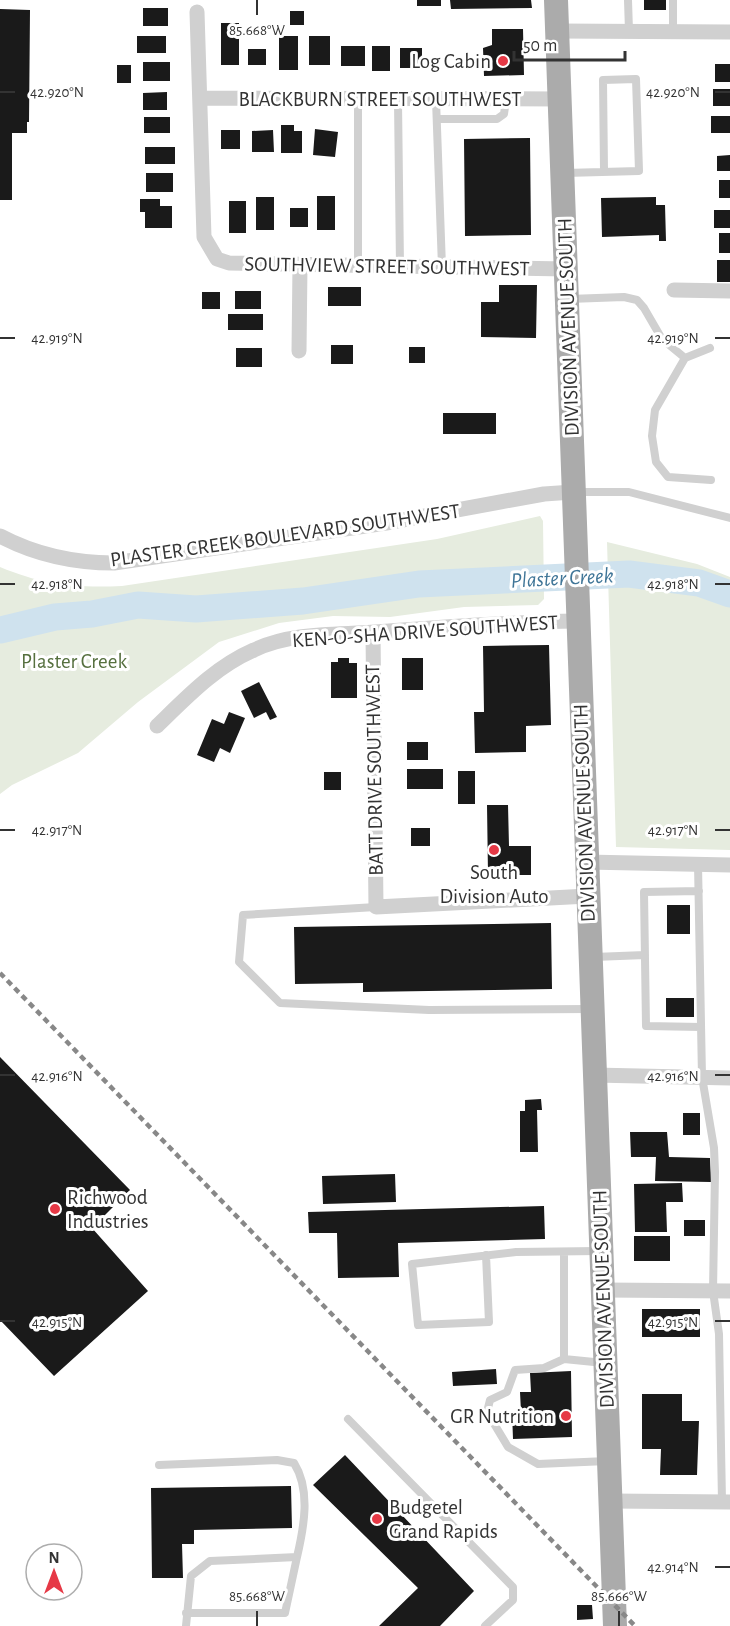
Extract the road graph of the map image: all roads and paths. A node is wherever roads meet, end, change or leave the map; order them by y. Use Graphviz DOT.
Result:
graph roads {
  1 [pos="556,0"];
  2 [pos="628,0"];
  3 [pos="673,0"];
  4 [pos="197,12"];
  5 [pos="558,31"];
  6 [pos="629,31"];
  7 [pos="673,32"];
  8 [pos="730,32"];
  9 [pos="200,98"];
  10 [pos="561,99"];
  11 [pos="358,100"];
  12 [pos="398,100"];
  13 [pos="436,100"];
  14 [pos="506,100"];
  15 [pos="437,120"];
  16 [pos="604,171"];
  17 [pos="563,173"];
  18 [pos="300,265"];
  19 [pos="358,266"];
  20 [pos="400,266"];
  21 [pos="442,267"];
  22 [pos="567,269"];
  23 [pos="674,290"];
  24 [pos="730,291"];
  25 [pos="568,299"];
  26 [pos="710,348"];
  27 [pos="299,351"];
  28 [pos="685,358"];
  29 [pos="711,480"];
  30 [pos="573,503"];
  31 [pos="730,518"];
  32 [pos="0,536"];
  33 [pos="577,609"];
  34 [pos="373,633"];
  35 [pos="158,726"];
  36 [pos="586,862"];
  37 [pos="698,864"];
  38 [pos="730,865"];
  39 [pos="699,891"];
  40 [pos="588,896"];
  41 [pos="376,907"];
  42 [pos="645,955"];
  43 [pos="590,957"];
  44 [pos="592,1009"];
  45 [pos="701,1027"];
  46 [pos="594,1075"];
  47 [pos="702,1077"];
  48 [pos="730,1078"];
  49 [pos="602,1251"];
  50 [pos="564,1253"];
  51 [pos="486,1256"];
  52 [pos="604,1290"];
  53 [pos="713,1291"];
  54 [pos="730,1291"];
  55 [pos="564,1359"];
  56 [pos="605,1363"];
  57 [pos="348,1419"];
  58 [pos="608,1461"];
  59 [pos="159,1465"];
  60 [pos="610,1501"];
  61 [pos="726,1502"];
  62 [pos="297,1557"];
  63 [pos="186,1613"];
  64 [pos="186,1626"];
  65 [pos="485,1626"];
  66 [pos="615,1626"];
  1 -- 5 [label="main road, DIVISION AVENUE SOUTH"];
  2 -- 6 [label="lane"];
  3 -- 7 [label="lane"];
  4 -- 9 [label="street"];
  5 -- 6 [label="street"];
  5 -- 10 [label="main road, DIVISION AVENUE SOUTH"];
  6 -- 7 [label="street"];
  7 -- 8 [label="street"];
  9 -- 11 [label="street, BLACKBURN STREET SOUTHWEST"];
  9 -- 18 [label="street, SOUTHVIEW STREET SOUTHWEST"];
  10 -- 14 [label="street, BLACKBURN STREET SOUTHWEST"];
  10 -- 17 [label="main road, DIVISION AVENUE SOUTH"];
  11 -- 12 [label="street, BLACKBURN STREET SOUTHWEST"];
  11 -- 19 [label="lane"];
  12 -- 13 [label="street, BLACKBURN STREET SOUTHWEST"];
  12 -- 20 [label="lane"];
  13 -- 14 [label="street, BLACKBURN STREET SOUTHWEST"];
  13 -- 15 [label="lane"];
  14 -- 15 [label="lane"];
  15 -- 21 [label="lane"];
  16 -- 16 [label="lane"];
  16 -- 17 [label="lane"];
  17 -- 22 [label="main road, DIVISION AVENUE SOUTH"];
  18 -- 19 [label="street, SOUTHVIEW STREET SOUTHWEST"];
  18 -- 27 [label="street"];
  19 -- 20 [label="street, SOUTHVIEW STREET SOUTHWEST"];
  20 -- 21 [label="street, SOUTHVIEW STREET SOUTHWEST"];
  21 -- 22 [label="street, SOUTHVIEW STREET SOUTHWEST"];
  22 -- 25 [label="main road, DIVISION AVENUE SOUTH"];
  23 -- 24 [label="street"];
  25 -- 28 [label="lane"];
  25 -- 30 [label="main road, DIVISION AVENUE SOUTH"];
  26 -- 28 [label="lane"];
  28 -- 29 [label="lane"];
  30 -- 31 [label="lane"];
  30 -- 32 [label="street, PLASTER CREEK BOULEVARD SOUTHWEST"];
  30 -- 33 [label="main road, DIVISION AVENUE SOUTH"];
  33 -- 34 [label="street, KEN-O-SHA DRIVE SOUTHWEST"];
  33 -- 36 [label="main road, DIVISION AVENUE SOUTH"];
  34 -- 35 [label="street, KEN-O-SHA DRIVE SOUTHWEST"];
  34 -- 41 [label="street, BATT DRIVE SOUTHWEST"];
  36 -- 37 [label="street"];
  36 -- 40 [label="main road, DIVISION AVENUE SOUTH"];
  37 -- 38 [label="street"];
  37 -- 39 [label="lane"];
  39 -- 42 [label="lane"];
  39 -- 45 [label="lane"];
  40 -- 41 [label="street"];
  40 -- 43 [label="main road, DIVISION AVENUE SOUTH"];
  41 -- 44 [label="lane"];
  42 -- 43 [label="lane"];
  42 -- 45 [label="lane"];
  43 -- 44 [label="main road, DIVISION AVENUE SOUTH"];
  44 -- 46 [label="main road, DIVISION AVENUE SOUTH"];
  45 -- 47 [label="lane"];
  46 -- 47 [label="street"];
  46 -- 49 [label="main road, DIVISION AVENUE SOUTH"];
  47 -- 48 [label="street"];
  47 -- 53 [label="lane"];
  49 -- 50 [label="lane"];
  49 -- 52 [label="main road, DIVISION AVENUE SOUTH"];
  50 -- 51 [label="lane"];
  50 -- 55 [label="lane"];
  51 -- 51 [label="lane"];
  52 -- 53 [label="street"];
  52 -- 56 [label="main road, DIVISION AVENUE SOUTH"];
  53 -- 54 [label="street"];
  53 -- 61 [label="lane"];
  55 -- 56 [label="lane"];
  55 -- 58 [label="lane"];
  56 -- 58 [label="main road, DIVISION AVENUE SOUTH"];
  57 -- 65 [label="lane"];
  58 -- 60 [label="main road, DIVISION AVENUE SOUTH"];
  59 -- 62 [label="lane"];
  60 -- 61 [label="street"];
  60 -- 66 [label="main road, DIVISION AVENUE SOUTH"];
  62 -- 63 [label="lane"];
  62 -- 63 [label="lane"];
  63 -- 64 [label="lane"];
}
